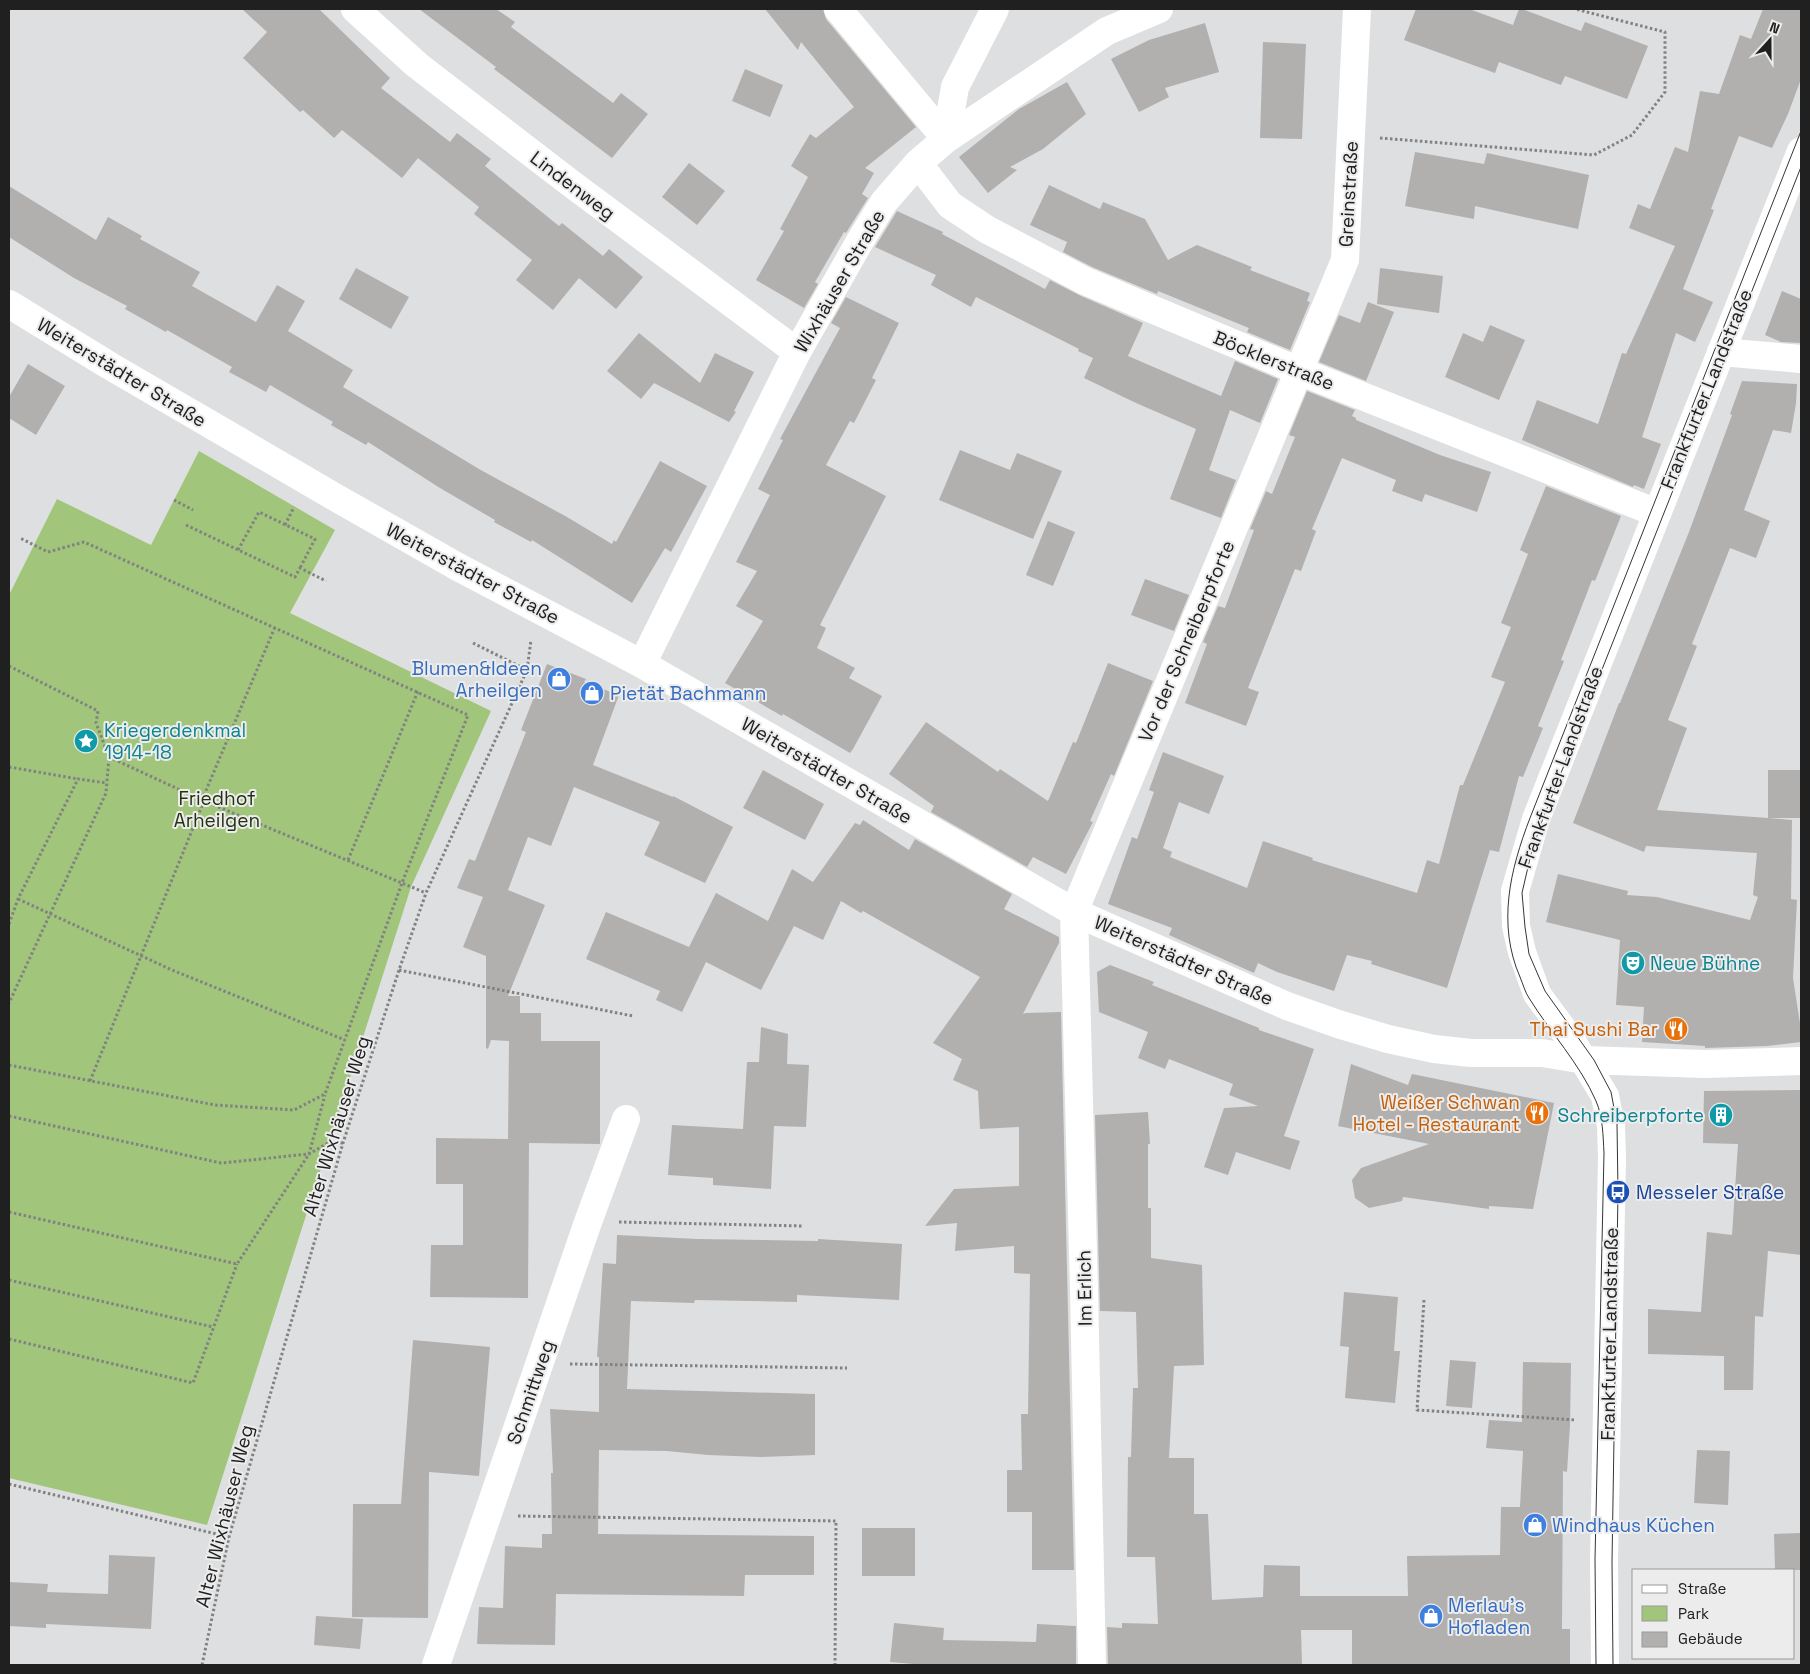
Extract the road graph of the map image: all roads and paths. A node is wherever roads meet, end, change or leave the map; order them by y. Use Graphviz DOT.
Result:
graph roads {
  1 [pos="355,9"];
  2 [pos="838,9"];
  3 [pos="995,9"];
  4 [pos="1159,9"];
  5 [pos="1357,9"];
  6 [pos="1575,9"];
  7 [pos="1351,136"];
  8 [pos="946,139"];
  9 [pos="1801,151"];
  10 [pos="918,163"];
  11 [pos="9,304"];
  12 [pos="797,352"];
  13 [pos="1721,352"];
  14 [pos="1801,359"];
  15 [pos="1299,371"];
  16 [pos="174,500"];
  17 [pos="296,504"];
  18 [pos="193,510"];
  19 [pos="1657,513"];
  20 [pos="186,525"];
  21 [pos="285,525"];
  22 [pos="20,538"];
  23 [pos="238,550"];
  24 [pos="300,568"];
  25 [pos="326,581"];
  26 [pos="542,611"];
  27 [pos="275,627"];
  28 [pos="473,643"];
  29 [pos="642,664"];
  30 [pos="9,666"];
  31 [pos="527,670"];
  32 [pos="418,691"];
  33 [pos="109,757"];
  34 [pos="9,767"];
  35 [pos="78,778"];
  36 [pos="106,783"];
  37 [pos="203,801"];
  38 [pos="348,860"];
  39 [pos="402,883"];
  40 [pos="426,893"];
  41 [pos="18,898"];
  42 [pos="1074,912"];
  43 [pos="50,914"];
  44 [pos="9,924"];
  45 [pos="141,956"];
  46 [pos="399,970"];
  47 [pos="9,1003"];
  48 [pos="632,1016"];
  49 [pos="345,1040"];
  50 [pos="1585,1060"];
  51 [pos="1801,1061"];
  52 [pos="9,1065"];
  53 [pos="90,1081"];
  54 [pos="325,1094"];
  55 [pos="9,1116"];
  56 [pos="626,1119"];
  57 [pos="343,1143"];
  58 [pos="309,1154"];
  59 [pos="9,1212"];
  60 [pos="588,1222"];
  61 [pos="803,1226"];
  62 [pos="236,1264"];
  63 [pos="9,1280"];
  64 [pos="1424,1300"];
  65 [pos="213,1327"];
  66 [pos="9,1339"];
  67 [pos="539,1364"];
  68 [pos="847,1368"];
  69 [pos="1607,1422"];
  70 [pos="9,1484"];
  71 [pos="487,1516"];
  72 [pos="230,1537"];
  73 [pos="202,1665"];
  74 [pos="436,1665"];
  75 [pos="835,1665"];
  76 [pos="1092,1665"];
  77 [pos="1605,1665"];
  1 -- 12 [label="street, Lindenweg"];
  2 -- 8 [label="street"];
  3 -- 8 [label="street"];
  4 -- 8 [label="street, Wixhäuser Straße"];
  5 -- 7 [label="street, Greinstraße"];
  6 -- 7 [label="path"];
  7 -- 15 [label="street, Greinstraße"];
  8 -- 10 [label="street, Wixhäuser Straße"];
  9 -- 13 [label="street, Frankfurter Landstraße"];
  10 -- 12 [label="street, Wixhäuser Straße"];
  10 -- 15 [label="street, Böcklerstraße"];
  11 -- 26 [label="street, Weiterstädter Straße"];
  12 -- 29 [label="street, Wixhäuser Straße"];
  13 -- 14 [label="street"];
  13 -- 19 [label="street, Frankfurter Landstraße"];
  15 -- 19 [label="street, Böcklerstraße"];
  15 -- 42 [label="street, Vor der Schreiberpforte"];
  16 -- 18 [label="path"];
  17 -- 21 [label="path"];
  19 -- 50 [label="street, Frankfurter Landstraße"];
  20 -- 23 [label="path"];
  21 -- 23 [label="path"];
  21 -- 24 [label="path"];
  22 -- 27 [label="path"];
  23 -- 24 [label="path"];
  24 -- 25 [label="path"];
  26 -- 29 [label="street, Weiterstädter Straße"];
  26 -- 31 [label="path, Alter Wixhäuser Weg"];
  27 -- 32 [label="path"];
  27 -- 37 [label="path"];
  28 -- 31 [label="path"];
  29 -- 42 [label="street, Weiterstädter Straße"];
  30 -- 33 [label="path"];
  31 -- 40 [label="path, Alter Wixhäuser Weg"];
  32 -- 38 [label="path"];
  32 -- 39 [label="path"];
  33 -- 36 [label="path"];
  33 -- 37 [label="path"];
  34 -- 35 [label="path"];
  35 -- 36 [label="path"];
  35 -- 41 [label="path"];
  36 -- 43 [label="path"];
  37 -- 38 [label="path"];
  37 -- 45 [label="path"];
  38 -- 39 [label="path"];
  39 -- 40 [label="path"];
  39 -- 49 [label="path"];
  40 -- 46 [label="path, Alter Wixhäuser Weg"];
  41 -- 43 [label="path"];
  41 -- 44 [label="path"];
  42 -- 50 [label="street, Weiterstädter Straße"];
  42 -- 76 [label="street, Im Erlich"];
  43 -- 45 [label="path"];
  43 -- 47 [label="path"];
  45 -- 49 [label="path"];
  45 -- 53 [label="path"];
  46 -- 48 [label="path"];
  46 -- 57 [label="path, Alter Wixhäuser Weg"];
  49 -- 54 [label="path"];
  50 -- 51 [label="street"];
  50 -- 69 [label="street, Frankfurter Landstraße"];
  52 -- 53 [label="path"];
  53 -- 54 [label="path"];
  54 -- 58 [label="path"];
  55 -- 58 [label="path"];
  56 -- 60 [label="street, Schmittweg"];
  57 -- 58 [label="path"];
  57 -- 72 [label="path, Alter Wixhäuser Weg"];
  58 -- 62 [label="path"];
  59 -- 62 [label="path"];
  60 -- 61 [label="path"];
  60 -- 67 [label="street, Schmittweg"];
  62 -- 65 [label="path"];
  63 -- 65 [label="path"];
  64 -- 69 [label="path"];
  65 -- 66 [label="path"];
  67 -- 68 [label="path"];
  67 -- 71 [label="street, Schmittweg"];
  69 -- 77 [label="street, Frankfurter Landstraße"];
  70 -- 72 [label="path"];
  71 -- 74 [label="street, Schmittweg"];
  71 -- 75 [label="path"];
  72 -- 73 [label="path, Alter Wixhäuser Weg"];
}
